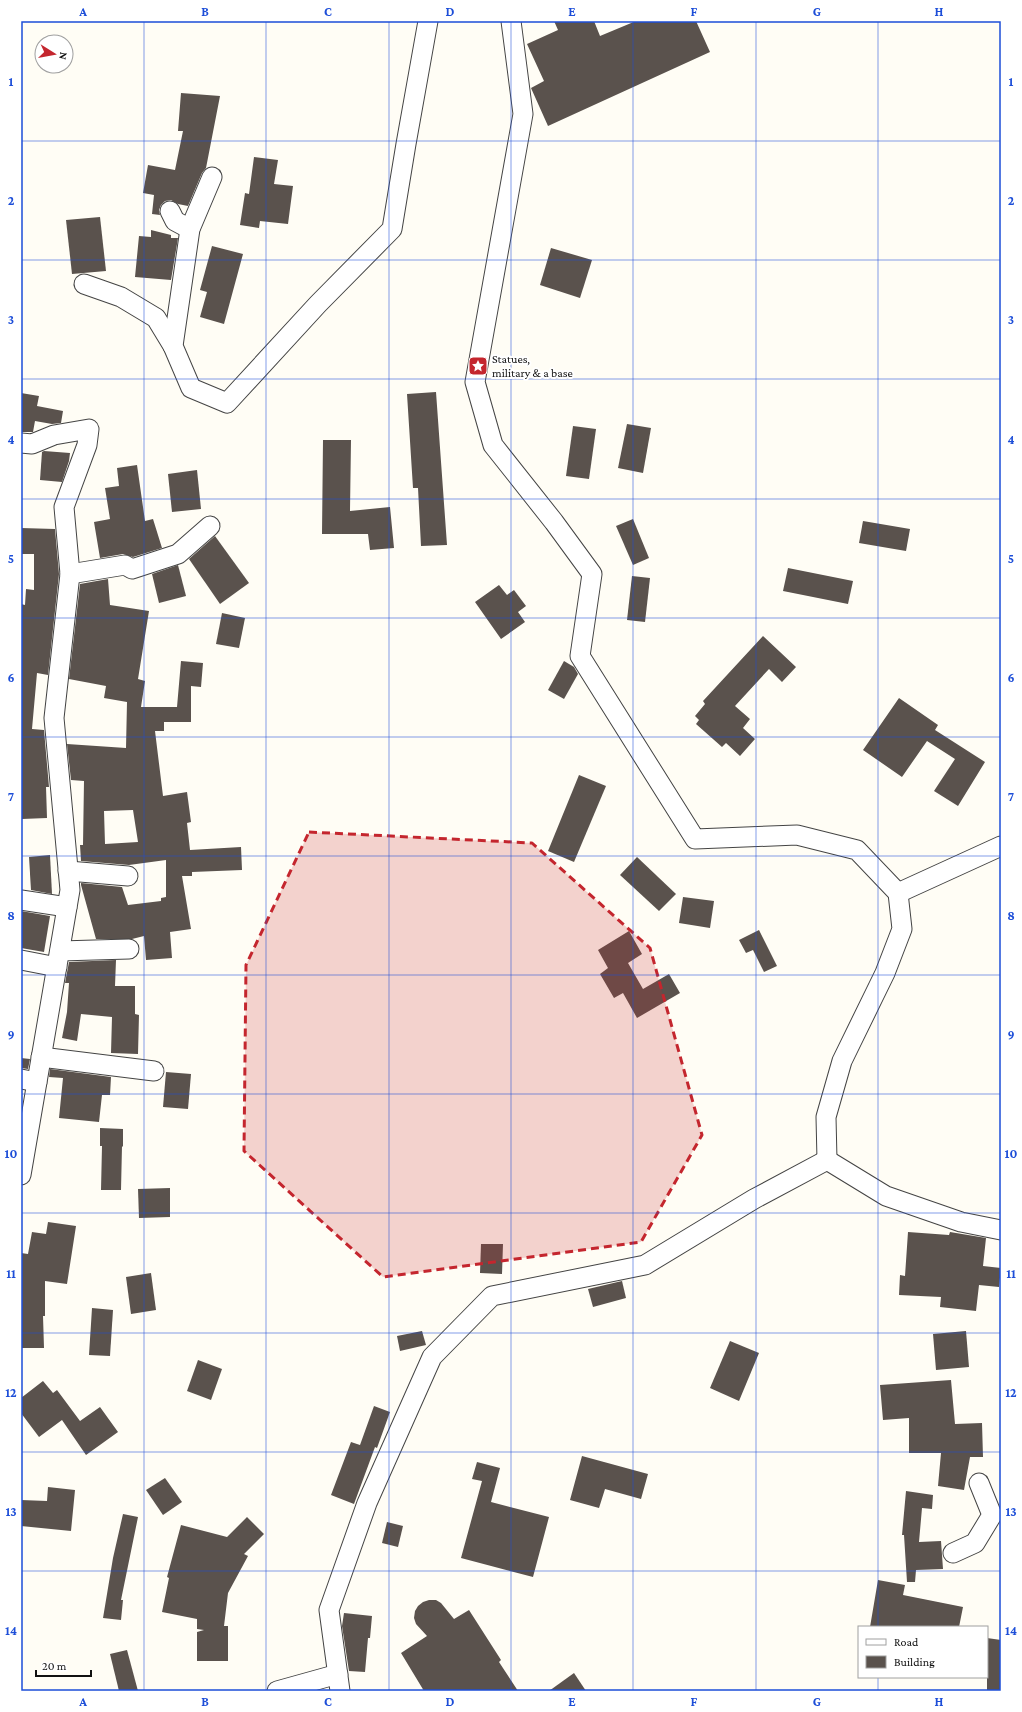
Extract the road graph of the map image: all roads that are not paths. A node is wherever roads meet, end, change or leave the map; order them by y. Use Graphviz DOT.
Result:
graph roads {
  1 [pos="428,21"];
  2 [pos="511,21"];
  3 [pos="212,176"];
  4 [pos="170,211"];
  5 [pos="190,229"];
  6 [pos="84,284"];
  7 [pos="173,346"];
  8 [pos="21,443"];
  9 [pos="210,526"];
  10 [pos="70,574"];
  11 [pos="1001,846"];
  12 [pos="68,871"];
  13 [pos="128,876"];
  14 [pos="898,893"];
  15 [pos="21,900"];
  16 [pos="67,907"];
  17 [pos="129,948"];
  18 [pos="58,959"];
  19 [pos="21,960"];
  20 [pos="41,1057"];
  21 [pos="154,1071"];
  22 [pos="29,1080"];
  23 [pos="827,1160"];
  24 [pos="21,1175"];
  25 [pos="1001,1230"];
  26 [pos="979,1483"];
  27 [pos="997,1514"];
  28 [pos="953,1553"];
  29 [pos="339,1682"];
  30 [pos="278,1691"];
  1 -- 7 [label="street"];
  2 -- 14 [label="street"];
  3 -- 5 [label="street"];
  4 -- 5 [label="street"];
  5 -- 7 [label="street"];
  6 -- 7 [label="street"];
  8 -- 10 [label="street"];
  9 -- 10 [label="street"];
  10 -- 12 [label="street"];
  11 -- 14 [label="street"];
  12 -- 13 [label="street"];
  12 -- 16 [label="street"];
  14 -- 23 [label="street"];
  15 -- 16 [label="street"];
  16 -- 18 [label="street"];
  17 -- 18 [label="street"];
  18 -- 19 [label="street"];
  18 -- 20 [label="street"];
  20 -- 21 [label="street"];
  20 -- 22 [label="street"];
  22 -- 24 [label="street"];
  23 -- 25 [label="street"];
  23 -- 29 [label="street"];
  26 -- 27 [label="street"];
  27 -- 28 [label="street"];
  29 -- 30 [label="street"];
}
